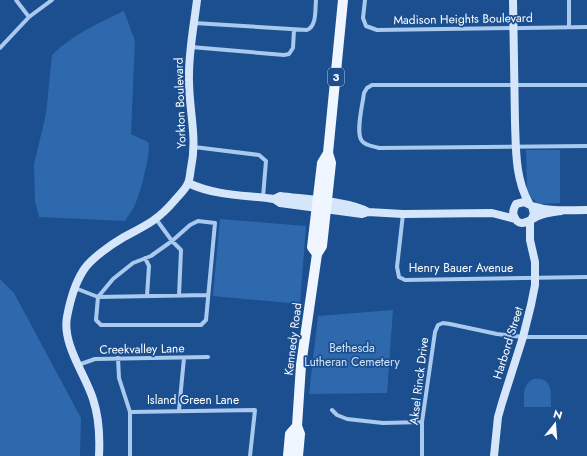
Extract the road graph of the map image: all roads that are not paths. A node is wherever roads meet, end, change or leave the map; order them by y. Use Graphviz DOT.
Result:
graph roads {
  1 [pos="16,0"];
  2 [pos="52,0"];
  3 [pos="197,0"];
  4 [pos="316,0"];
  5 [pos="343,0"];
  6 [pos="365,0"];
  7 [pos="513,0"];
  8 [pos="569,0"];
  9 [pos="29,17"];
  10 [pos="194,23"];
  11 [pos="569,27"];
  12 [pos="587,27"];
  13 [pos="514,28"];
  14 [pos="294,30"];
  15 [pos="191,47"];
  16 [pos="0,48"];
  17 [pos="514,85"];
  18 [pos="587,85"];
  19 [pos="587,146"];
  20 [pos="194,147"];
  21 [pos="516,147"];
  22 [pos="519,179"];
  23 [pos="188,183"];
  24 [pos="263,197"];
  25 [pos="530,204"];
  26 [pos="322,205"];
  27 [pos="516,205"];
  28 [pos="587,210"];
  29 [pos="561,211"];
  30 [pos="492,213"];
  31 [pos="403,214"];
  32 [pos="156,219"];
  33 [pos="516,220"];
  34 [pos="531,220"];
  35 [pos="530,240"];
  36 [pos="172,241"];
  37 [pos="146,258"];
  38 [pos="587,277"];
  39 [pos="535,278"];
  40 [pos="75,288"];
  41 [pos="208,295"];
  42 [pos="147,296"];
  43 [pos="180,296"];
  44 [pos="98,297"];
  45 [pos="587,337"];
  46 [pos="523,338"];
  47 [pos="118,358"];
  48 [pos="184,358"];
  49 [pos="208,358"];
  50 [pos="77,366"];
  51 [pos="179,410"];
  52 [pos="332,410"];
  53 [pos="130,412"];
  54 [pos="422,422"];
  55 [pos="297,426"];
  56 [pos="495,454"];
  57 [pos="98,456"];
  58 [pos="130,456"];
  59 [pos="250,456"];
  60 [pos="288,456"];
  61 [pos="298,456"];
  62 [pos="422,456"];
  1 -- 9 [label="street"];
  2 -- 9 [label="street"];
  3 -- 10 [label="street, Yorkton Boulevard"];
  4 -- 14 [label="street"];
  5 -- 26 [label="main road, Kennedy Road / 3"];
  6 -- 13 [label="street, Madison Heights Boulevard"];
  7 -- 13 [label="street"];
  8 -- 11 [label="street"];
  9 -- 16 [label="street"];
  10 -- 14 [label="street"];
  10 -- 15 [label="street, Yorkton Boulevard"];
  11 -- 12 [label="street, Madison Heights Boulevard"];
  11 -- 13 [label="street, Madison Heights Boulevard"];
  13 -- 17 [label="street"];
  14 -- 15 [label="street"];
  15 -- 20 [label="street, Yorkton Boulevard"];
  17 -- 18 [label="street"];
  17 -- 21 [label="street"];
  17 -- 21 [label="street"];
  19 -- 21 [label="street"];
  20 -- 23 [label="street, Yorkton Boulevard"];
  20 -- 24 [label="street"];
  21 -- 22 [label="street"];
  22 -- 25 [label="street"];
  22 -- 27 [label="street"];
  23 -- 24 [label="street"];
  23 -- 32 [label="street, Yorkton Boulevard"];
  24 -- 26 [label="street"];
  25 -- 27 [label="street"];
  25 -- 29 [label="street"];
  25 -- 34 [label="street"];
  26 -- 31 [label="street"];
  26 -- 55 [label="main road, Kennedy Road / 3"];
  27 -- 30 [label="street"];
  27 -- 33 [label="street"];
  28 -- 29 [label="street"];
  29 -- 34 [label="street"];
  30 -- 31 [label="street"];
  30 -- 33 [label="street"];
  31 -- 39 [label="street, Henry Bauer Avenue"];
  32 -- 36 [label="street"];
  32 -- 40 [label="street, Yorkton Boulevard"];
  33 -- 34 [label="street"];
  33 -- 35 [label="street, Harbord Street"];
  34 -- 35 [label="street, Harbord Street"];
  35 -- 39 [label="street, Harbord Street"];
  36 -- 37 [label="street"];
  36 -- 41 [label="street"];
  36 -- 43 [label="street"];
  37 -- 42 [label="street"];
  37 -- 44 [label="street"];
  38 -- 39 [label="street, Henry Bauer Avenue"];
  39 -- 46 [label="street, Harbord Street"];
  40 -- 44 [label="street"];
  40 -- 50 [label="street, Yorkton Boulevard"];
  41 -- 43 [label="street"];
  41 -- 44 [label="street"];
  42 -- 43 [label="street"];
  42 -- 44 [label="street"];
  45 -- 46 [label="street"];
  46 -- 54 [label="street, Aksel Rinck Drive"];
  46 -- 56 [label="street, Harbord Street"];
  47 -- 48 [label="street, Creekvalley Lane"];
  47 -- 50 [label="street, Creekvalley Lane"];
  47 -- 53 [label="street"];
  48 -- 49 [label="street, Creekvalley Lane"];
  48 -- 51 [label="street"];
  50 -- 57 [label="street, Yorkton Boulevard"];
  51 -- 53 [label="street, Island Green Lane"];
  51 -- 59 [label="street, Island Green Lane"];
  52 -- 54 [label="street"];
  53 -- 58 [label="street"];
  54 -- 62 [label="street, Aksel Rinck Drive"];
  55 -- 60 [label="main road, Kennedy Road / 3"];
  55 -- 61 [label="main road, Kennedy Road / 3"];
}
